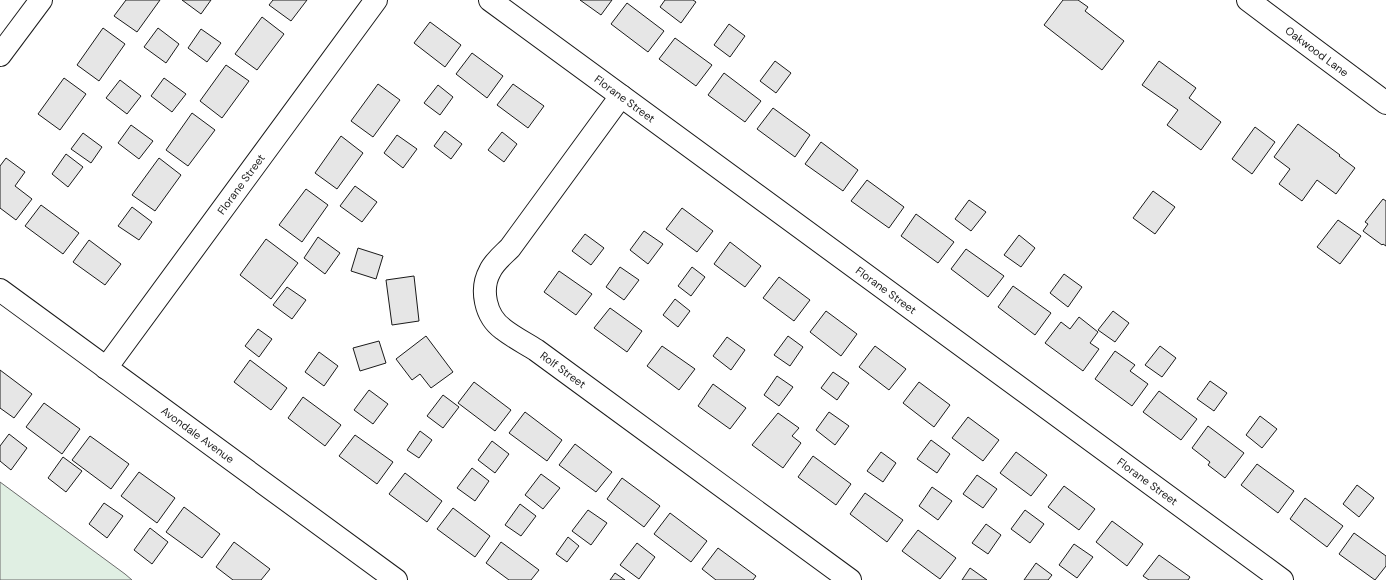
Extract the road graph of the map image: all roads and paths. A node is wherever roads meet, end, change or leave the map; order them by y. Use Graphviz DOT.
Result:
graph roads {
  1 [pos="41,0"];
  2 [pos="376,0"];
  3 [pos="490,0"];
  4 [pos="1248,0"];
  5 [pos="0,55"];
  6 [pos="621,96"];
  7 [pos="1386,103"];
  8 [pos="0,290"];
  9 [pos="106,368"];
  10 [pos="396,580"];
  11 [pos="850,580"];
  12 [pos="1282,580"];
  1 -- 5 [label="street"];
  2 -- 9 [label="street, Florane Street"];
  3 -- 6 [label="street, Florane Street"];
  4 -- 7 [label="street, Oakwood Lane"];
  6 -- 11 [label="street, Rolf Street"];
  6 -- 12 [label="street, Florane Street"];
  8 -- 9 [label="street, Avondale Avenue"];
  9 -- 10 [label="street, Avondale Avenue"];
}
